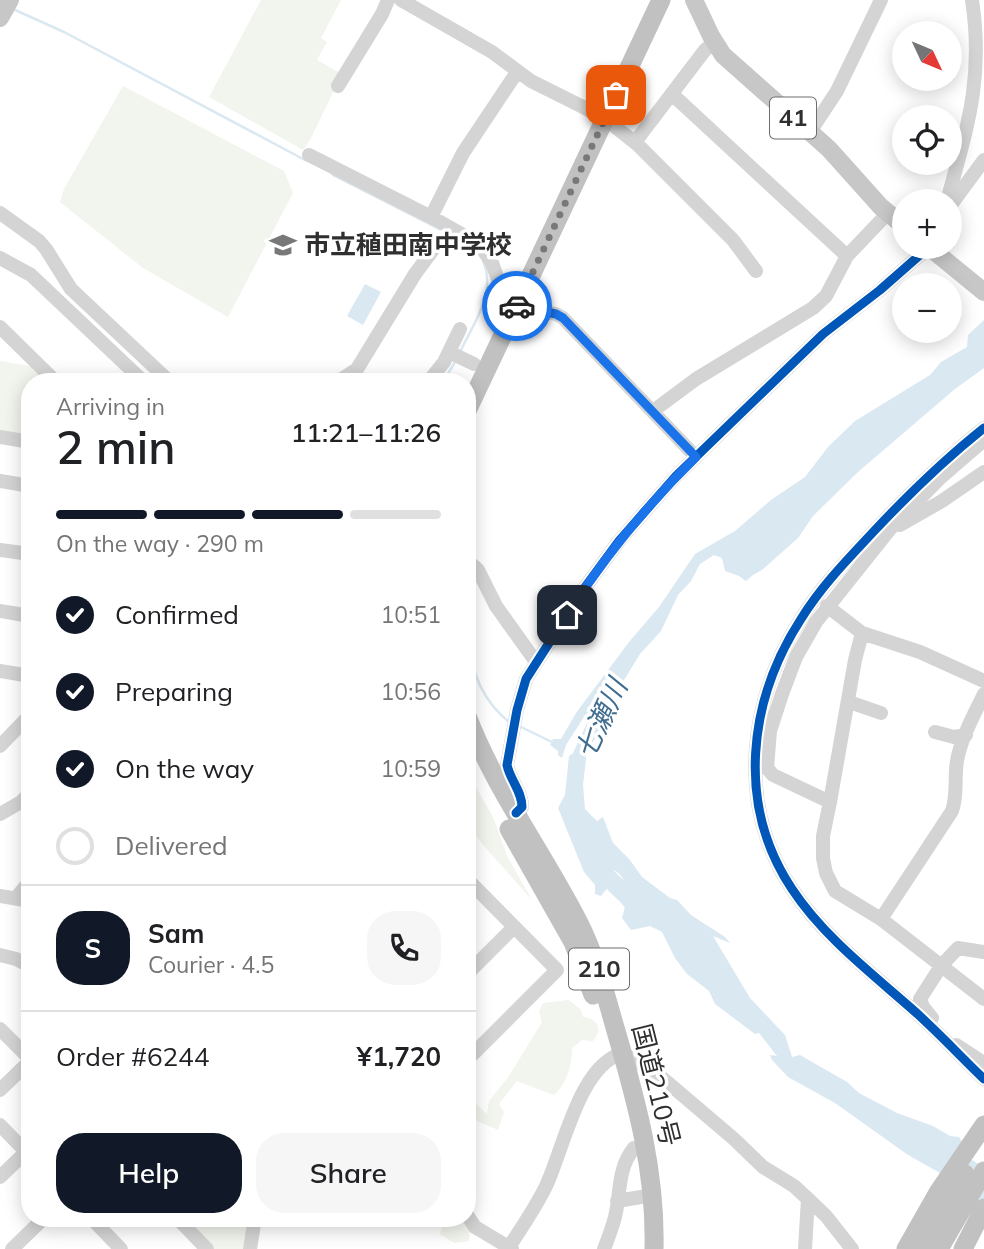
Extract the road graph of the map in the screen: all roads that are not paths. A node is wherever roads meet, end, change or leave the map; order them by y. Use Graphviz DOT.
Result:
graph roads {
  1 [pos="388,0"];
  2 [pos="401,0"];
  3 [pos="648,0"];
  4 [pos="661,0"];
  5 [pos="694,0"];
  6 [pos="881,0"];
  7 [pos="972,0"];
  8 [pos="715,42"];
  9 [pos="517,72"];
  10 [pos="338,86"];
  11 [pos="673,95"];
  12 [pos="599,116"];
  13 [pos="810,132"];
  14 [pos="635,142"];
  15 [pos="309,155"];
  16 [pos="984,160"];
  17 [pos="949,189"];
  18 [pos="962,190"];
  19 [pos="0,213"];
  20 [pos="888,213"];
  21 [pos="892,216"];
  22 [pos="430,217"];
  23 [pos="435,247"];
  24 [pos="847,256"];
  25 [pos="0,258"];
  26 [pos="915,259"];
  27 [pos="944,259"];
  28 [pos="756,271"];
  29 [pos="981,290"];
  30 [pos="511,303"];
  31 [pos="0,327"];
  32 [pos="460,328"];
  33 [pos="462,362"];
  34 [pos="47,373"];
  35 [pos="134,373"];
  36 [pos="160,373"];
  37 [pos="351,373"];
  38 [pos="436,373"];
  39 [pos="476,389"];
  40 [pos="653,411"];
  41 [pos="984,428"];
  42 [pos="0,438"];
  43 [pos="984,440"];
  44 [pos="21,441"];
  45 [pos="696,457"];
  46 [pos="984,472"];
  47 [pos="0,481"];
  48 [pos="21,484"];
  49 [pos="891,528"];
  50 [pos="0,550"];
  51 [pos="21,553"];
  52 [pos="476,568"];
  53 [pos="827,606"];
  54 [pos="0,611"];
  55 [pos="21,614"];
  56 [pos="862,633"];
  57 [pos="536,662"];
  58 [pos="0,671"];
  59 [pos="21,674"];
  60 [pos="984,681"];
  61 [pos="984,694"];
  62 [pos="852,703"];
  63 [pos="880,713"];
  64 [pos="21,724"];
  65 [pos="935,732"];
  66 [pos="966,735"];
  67 [pos="476,737"];
  68 [pos="0,746"];
  69 [pos="476,770"];
  70 [pos="21,801"];
  71 [pos="830,802"];
  72 [pos="516,813"];
  73 [pos="0,814"];
  74 [pos="476,891"];
  75 [pos="0,896"];
  76 [pos="21,900"];
  77 [pos="881,919"];
  78 [pos="514,927"];
  79 [pos="984,952"];
  80 [pos="0,955"];
  81 [pos="21,962"];
  82 [pos="476,965"];
  83 [pos="941,966"];
  84 [pos="984,999"];
  85 [pos="0,1029"];
  86 [pos="952,1044"];
  87 [pos="21,1051"];
  88 [pos="476,1051"];
  89 [pos="617,1055"];
  90 [pos="964,1060"];
  91 [pos="984,1063"];
  92 [pos="21,1069"];
  93 [pos="984,1079"];
  94 [pos="0,1090"];
  95 [pos="984,1092"];
  96 [pos="0,1125"];
  97 [pos="984,1125"];
  98 [pos="984,1142"];
  99 [pos="21,1145"];
  100 [pos="634,1148"];
  101 [pos="21,1158"];
  102 [pos="984,1171"];
  103 [pos="0,1177"];
  104 [pos="641,1197"];
  105 [pos="808,1199"];
  106 [pos="617,1201"];
  107 [pos="984,1208"];
  108 [pos="35,1227"];
  109 [pos="100,1227"];
  110 [pos="186,1227"];
  111 [pos="254,1227"];
  112 [pos="475,1227"];
  113 [pos="116,1244"];
  114 [pos="510,1248"];
  115 [pos="12,1249"];
  116 [pos="99,1249"];
  117 [pos="207,1249"];
  118 [pos="250,1249"];
  119 [pos="604,1249"];
  120 [pos="642,1249"];
  121 [pos="654,1249"];
  122 [pos="804,1249"];
  123 [pos="852,1249"];
  124 [pos="906,1249"];
  125 [pos="922,1249"];
  126 [pos="939,1249"];
  127 [pos="963,1249"];
  1 -- 10 [label="street"];
  2 -- 9 [label="street"];
  3 -- 12 [label="highway"];
  4 -- 12 [label="highway"];
  5 -- 8 [label="main road, 41"];
  6 -- 13 [label="street"];
  7 -- 17 [label="street"];
  8 -- 11 [label="street"];
  8 -- 13 [label="main road, 41"];
  9 -- 12 [label="street"];
  9 -- 22 [label="street"];
  11 -- 14 [label="street"];
  11 -- 24 [label="street"];
  12 -- 14 [label="street"];
  12 -- 30 [label="highway"];
  13 -- 20 [label="main road, 41"];
  14 -- 28 [label="street"];
  15 -- 22 [label="street"];
  16 -- 18 [label="street"];
  19 -- 36 [label="street"];
  20 -- 21 [label="main road, 41"];
  20 -- 24 [label="street"];
  22 -- 30 [label="street"];
  23 -- 37 [label="street"];
  24 -- 40 [label="street"];
  25 -- 35 [label="street"];
  26 -- 45 [label="street"];
  27 -- 29 [label="main road"];
  30 -- 33 [label="highway"];
  30 -- 39 [label="highway"];
  30 -- 40 [label="street"];
  31 -- 34 [label="street"];
  32 -- 33 [label="street"];
  33 -- 38 [label="street"];
  40 -- 45 [label="street"];
  41 -- 86 [label="street"];
  42 -- 44 [label="street"];
  43 -- 49 [label="street"];
  45 -- 57 [label="street"];
  46 -- 49 [label="street"];
  47 -- 48 [label="street"];
  49 -- 53 [label="street"];
  50 -- 51 [label="street"];
  52 -- 57 [label="street"];
  53 -- 56 [label="street"];
  53 -- 71 [label="street"];
  54 -- 55 [label="street"];
  56 -- 60 [label="street"];
  56 -- 71 [label="street"];
  57 -- 72 [label="street"];
  58 -- 59 [label="street"];
  61 -- 66 [label="street"];
  62 -- 63 [label="street"];
  64 -- 68 [label="street"];
  65 -- 66 [label="street"];
  66 -- 77 [label="street"];
  67 -- 72 [label="highway, 国道210号 / 210"];
  69 -- 89 [label="highway, 国道210号 / 210"];
  70 -- 73 [label="street"];
  71 -- 77 [label="street"];
  72 -- 89 [label="highway, 国道210号 / 210"];
  74 -- 78 [label="street"];
  75 -- 76 [label="street"];
  77 -- 83 [label="street"];
  78 -- 82 [label="street"];
  78 -- 88 [label="street"];
  79 -- 83 [label="street"];
  80 -- 81 [label="street"];
  83 -- 84 [label="street"];
  83 -- 86 [label="street"];
  85 -- 87 [label="street"];
  86 -- 90 [label="street"];
  86 -- 91 [label="street"];
  89 -- 100 [label="highway, 国道210号 / 210"];
  89 -- 105 [label="street"];
  89 -- 114 [label="street"];
  89 -- 121 [label="highway, 国道210号 / 210"];
  90 -- 93 [label="street"];
  90 -- 95 [label="street"];
  92 -- 94 [label="street"];
  96 -- 99 [label="street"];
  97 -- 124 [label="highway"];
  98 -- 125 [label="highway"];
  100 -- 104 [label="highway, 国道210号 / 210"];
  100 -- 106 [label="street"];
  101 -- 103 [label="street"];
  102 -- 126 [label="highway"];
  104 -- 106 [label="street"];
  104 -- 120 [label="highway, 国道210号 / 210"];
  105 -- 122 [label="street"];
  105 -- 123 [label="street"];
  106 -- 119 [label="street"];
  107 -- 127 [label="highway"];
  108 -- 115 [label="street"];
  109 -- 113 [label="street"];
  110 -- 117 [label="street"];
  111 -- 118 [label="street"];
  112 -- 114 [label="street"];
  113 -- 116 [label="street"];
}
